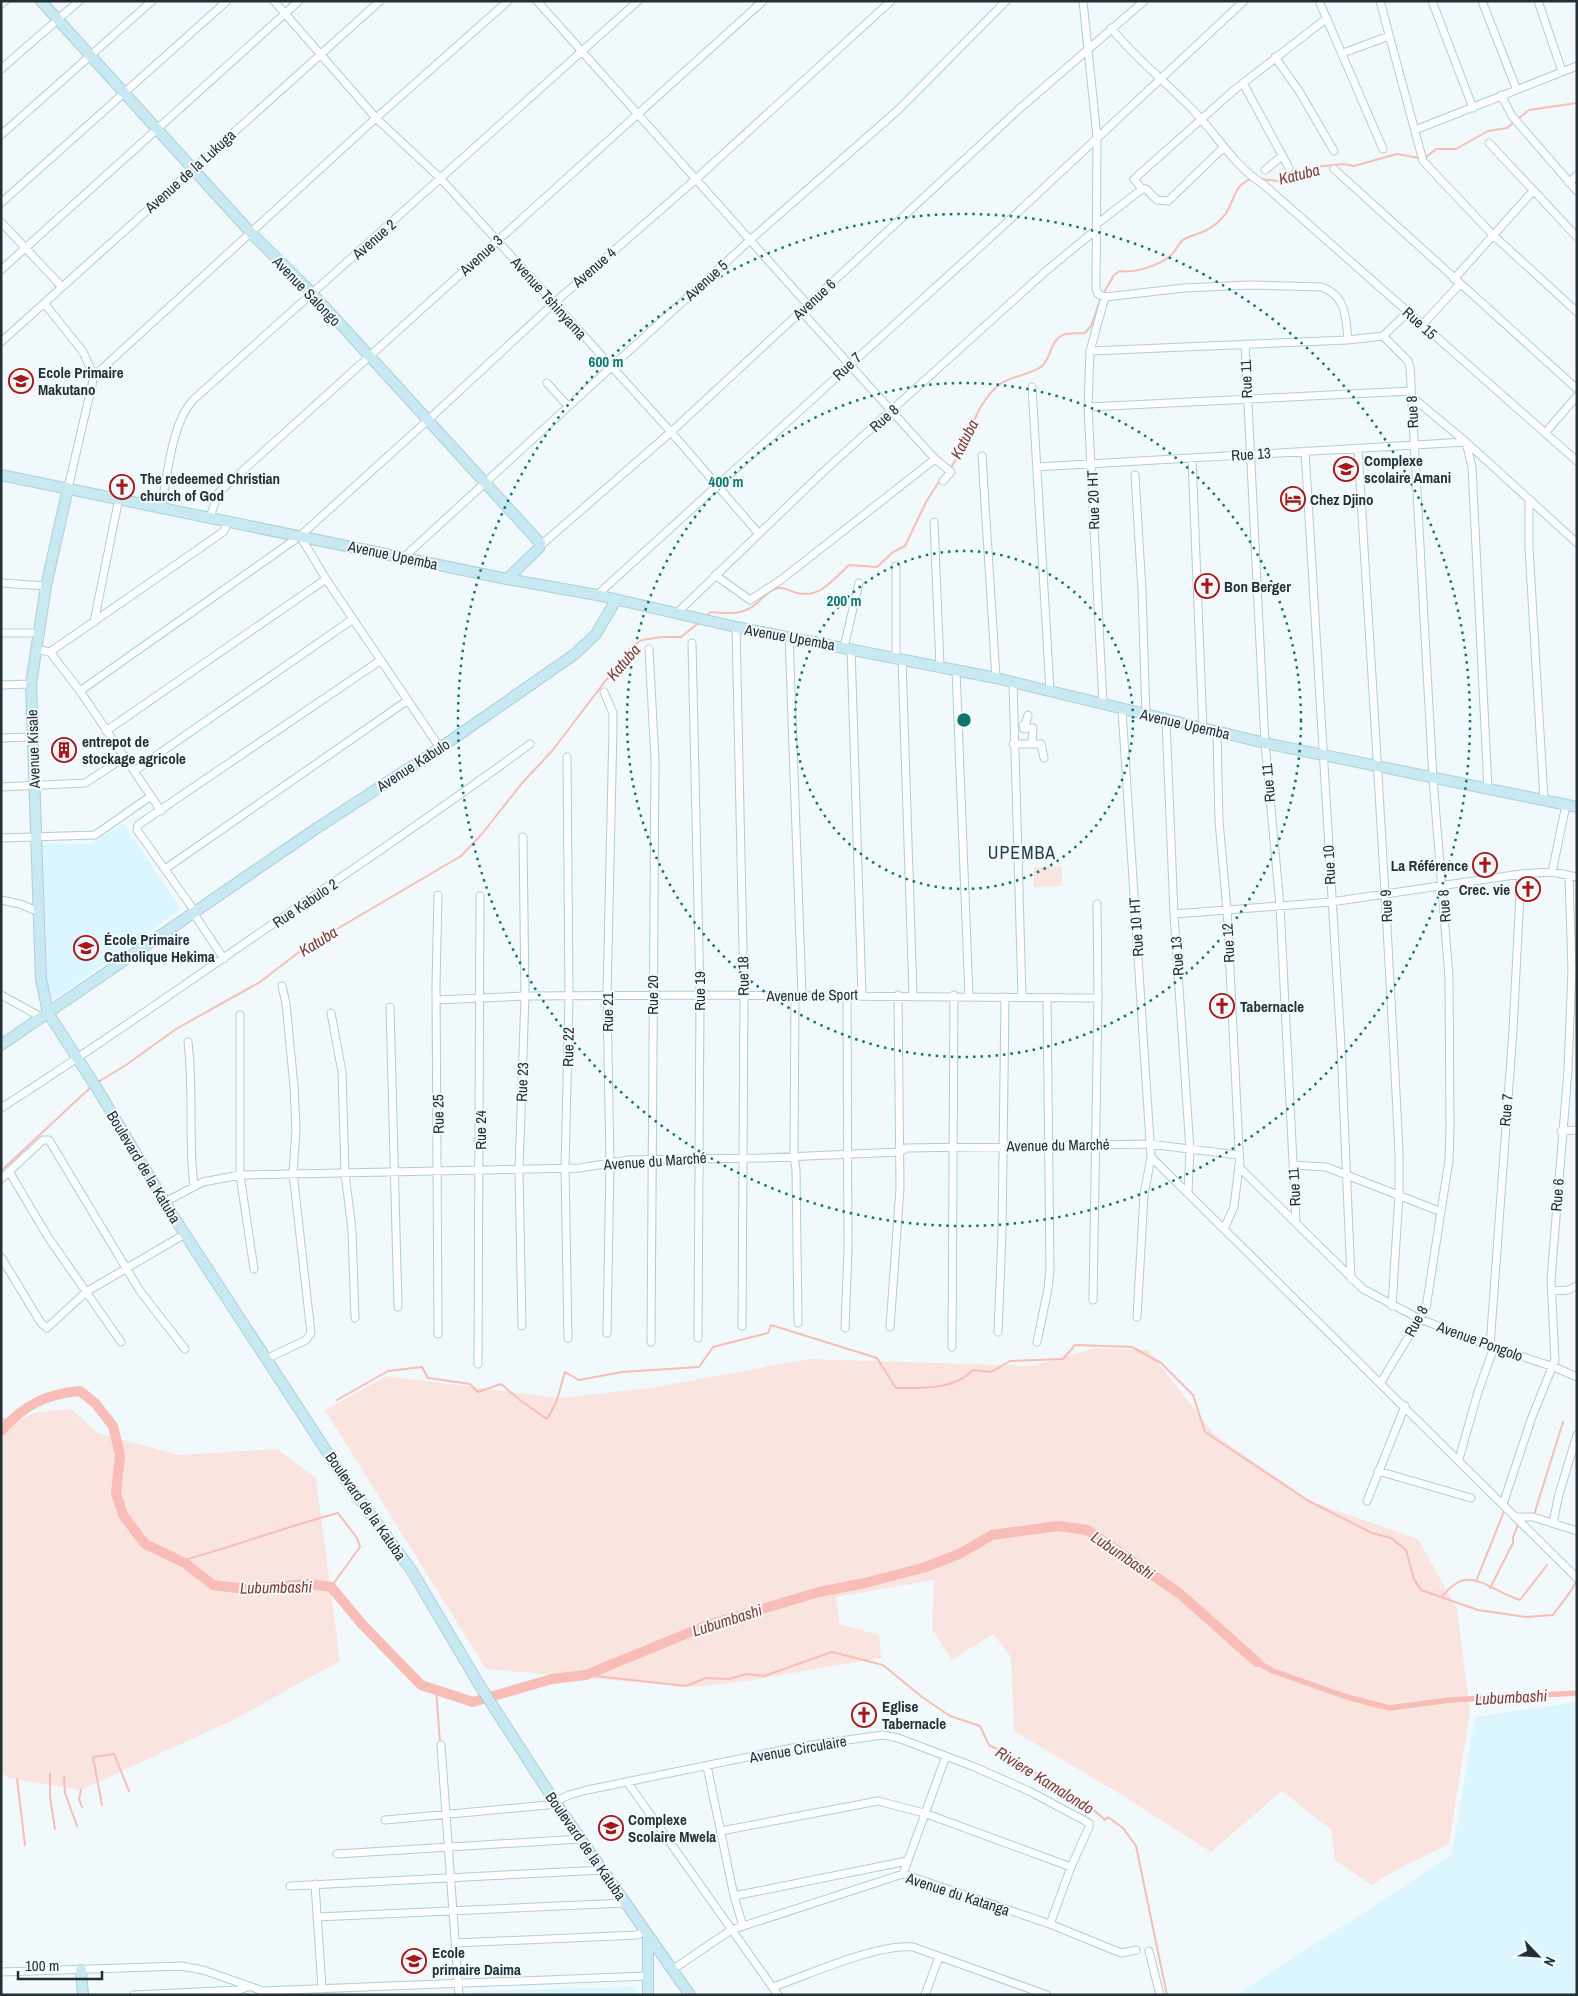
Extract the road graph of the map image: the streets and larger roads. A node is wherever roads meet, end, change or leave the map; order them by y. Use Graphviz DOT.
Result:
graph roads {
  1 [pos="5,1"];
  2 [pos="41,1"];
  3 [pos="79,1"];
  4 [pos="152,1"];
  5 [pos="227,1"];
  6 [pos="274,1"];
  7 [pos="299,1"];
  8 [pos="380,1"];
  9 [pos="508,1"];
  10 [pos="537,1"];
  11 [pos="638,1"];
  12 [pos="763,1"];
  13 [pos="891,1"];
  14 [pos="1006,1"];
  15 [pos="1083,1"];
  16 [pos="1144,1"];
  17 [pos="1244,1"];
  18 [pos="1319,1"];
  19 [pos="1380,1"];
  20 [pos="1432,1"];
  21 [pos="1482,1"];
  22 [pos="1538,1"];
  23 [pos="1,4"];
  24 [pos="285,14"];
  25 [pos="1327,18"];
  26 [pos="58,20"];
  27 [pos="1112,28"];
  28 [pos="1389,36"];
  29 [pos="582,52"];
  30 [pos="1087,52"];
  31 [pos="1343,53"];
  32 [pos="319,54"];
  33 [pos="90,56"];
  34 [pos="1275,57"];
  35 [pos="1577,66"];
  36 [pos="1,69"];
  37 [pos="1562,71"];
  38 [pos="1161,80"];
  39 [pos="1243,84"];
  40 [pos="1516,88"];
  41 [pos="124,92"];
  42 [pos="1501,95"];
  43 [pos="1473,108"];
  44 [pos="638,115"];
  45 [pos="376,118"];
  46 [pos="1202,120"];
  47 [pos="156,129"];
  48 [pos="1415,130"];
  49 [pos="1,135"];
  50 [pos="1097,137"];
  51 [pos="1489,143"];
  52 [pos="1224,146"];
  53 [pos="1383,149"];
  54 [pos="1334,151"];
  55 [pos="1282,156"];
  56 [pos="193,167"];
  57 [pos="1289,168"];
  58 [pos="1334,168"];
  59 [pos="1265,170"];
  60 [pos="1577,175"];
  61 [pos="696,178"];
  62 [pos="441,180"];
  63 [pos="1569,183"];
  64 [pos="1142,189"];
  65 [pos="1533,191"];
  66 [pos="1577,191"];
  67 [pos="1,203"];
  68 [pos="1,222"];
  69 [pos="1097,227"];
  70 [pos="251,233"];
  71 [pos="1492,234"];
  72 [pos="1577,237"];
  73 [pos="497,241"];
  74 [pos="749,241"];
  75 [pos="26,247"];
  76 [pos="1,270"];
  77 [pos="1457,281"];
  78 [pos="62,287"];
  79 [pos="312,293"];
  80 [pos="1102,295"];
  81 [pos="554,303"];
  82 [pos="45,304"];
  83 [pos="808,305"];
  84 [pos="800,311"];
  85 [pos="1408,312"];
  86 [pos="1577,312"];
  87 [pos="1422,325"];
  88 [pos="1383,336"];
  89 [pos="1348,340"];
  90 [pos="1,342"];
  91 [pos="1245,344"];
  92 [pos="1090,351"];
  93 [pos="370,356"];
  94 [pos="849,363"];
  95 [pos="611,367"];
  96 [pos="94,376"];
  97 [pos="547,383"];
  98 [pos="1032,386"];
  99 [pos="1577,389"];
  100 [pos="1412,394"];
  101 [pos="1577,396"];
  102 [pos="1247,399"];
  103 [pos="568,406"];
  104 [pos="1088,407"];
  105 [pos="892,411"];
  106 [pos="428,420"];
  107 [pos="671,432"];
  108 [pos="1545,433"];
  109 [pos="1466,442"];
  110 [pos="1414,445"];
  111 [pos="1358,448"];
  112 [pos="1305,451"];
  113 [pos="1249,454"];
  114 [pos="982,456"];
  115 [pos="935,459"];
  116 [pos="1192,459"];
  117 [pos="1577,461"];
  118 [pos="1091,462"];
  119 [pos="1036,467"];
  120 [pos="1,475"];
  121 [pos="1135,475"];
  122 [pos="943,481"];
  123 [pos="484,482"];
  124 [pos="718,486"];
  125 [pos="68,488"];
  126 [pos="119,498"];
  127 [pos="1529,499"];
  128 [pos="162,507"];
  129 [pos="210,517"];
  130 [pos="229,521"];
  131 [pos="934,522"];
  132 [pos="759,534"];
  133 [pos="300,536"];
  134 [pos="1577,543"];
  135 [pos="541,545"];
  136 [pos="404,557"];
  137 [pos="896,566"];
  138 [pos="715,575"];
  139 [pos="326,579"];
  140 [pos="507,579"];
  141 [pos="1,583"];
  142 [pos="859,583"];
  143 [pos="46,586"];
  144 [pos="596,595"];
  145 [pos="616,600"];
  146 [pos="676,614"];
  147 [pos="353,619"];
  148 [pos="94,622"];
  149 [pos="736,627"];
  150 [pos="1,633"];
  151 [pos="37,633"];
  152 [pos="789,636"];
  153 [pos="692,643"];
  154 [pos="35,648"];
  155 [pos="847,648"];
  156 [pos="649,649"];
  157 [pos="50,652"];
  158 [pos="899,658"];
  159 [pos="380,660"];
  160 [pos="940,667"];
  161 [pos="956,670"];
  162 [pos="996,678"];
  163 [pos="1012,682"];
  164 [pos="31,684"];
  165 [pos="1,685"];
  166 [pos="1050,690"];
  167 [pos="80,691"];
  168 [pos="604,692"];
  169 [pos="408,700"];
  170 [pos="1102,705"];
  171 [pos="1122,710"];
  172 [pos="1028,715"];
  173 [pos="1146,715"];
  174 [pos="1166,720"];
  175 [pos="1203,729"];
  176 [pos="106,731"];
  177 [pos="1217,732"];
  178 [pos="32,737"];
  179 [pos="1,738"];
  180 [pos="1032,743"];
  181 [pos="1264,743"];
  182 [pos="530,744"];
  183 [pos="1013,744"];
  184 [pos="440,748"];
  185 [pos="1322,756"];
  186 [pos="567,757"];
  187 [pos="124,758"];
  188 [pos="1044,758"];
  189 [pos="1377,766"];
  190 [pos="134,771"];
  191 [pos="1433,778"];
  192 [pos="34,786"];
  193 [pos="1,787"];
  194 [pos="1488,789"];
  195 [pos="151,796"];
  196 [pos="1544,800"];
  197 [pos="1572,806"];
  198 [pos="161,810"];
  199 [pos="523,837"];
  200 [pos="1,838"];
  201 [pos="36,838"];
  202 [pos="164,869"];
  203 [pos="1552,872"];
  204 [pos="1521,874"];
  205 [pos="1573,877"];
  206 [pos="1443,886"];
  207 [pos="438,895"];
  208 [pos="1386,895"];
  209 [pos="480,896"];
  210 [pos="1,900"];
  211 [pos="1331,902"];
  212 [pos="1097,904"];
  213 [pos="1280,906"];
  214 [pos="1227,910"];
  215 [pos="39,912"];
  216 [pos="195,914"];
  217 [pos="1174,914"];
  218 [pos="1574,938"];
  219 [pos="224,958"];
  220 [pos="282,986"];
  221 [pos="1,995"];
  222 [pos="652,995"];
  223 [pos="700,995"];
  224 [pos="862,995"];
  225 [pos="898,995"];
  226 [pos="913,995"];
  227 [pos="954,995"];
  228 [pos="525,996"];
  229 [pos="569,996"];
  230 [pos="607,996"];
  231 [pos="744,996"];
  232 [pos="798,996"];
  233 [pos="847,996"];
  234 [pos="969,996"];
  235 [pos="1022,996"];
  236 [pos="1005,997"];
  237 [pos="1047,998"];
  238 [pos="1098,998"];
  239 [pos="480,999"];
  240 [pos="436,1000"];
  241 [pos="390,1007"];
  242 [pos="331,1014"];
  243 [pos="44,1015"];
  244 [pos="240,1015"];
  245 [pos="188,1042"];
  246 [pos="1,1045"];
  247 [pos="78,1059"];
  248 [pos="1,1108"];
  249 [pos="1577,1130"];
  250 [pos="1561,1131"];
  251 [pos="1097,1144"];
  252 [pos="1150,1144"];
  253 [pos="1049,1145"];
  254 [pos="952,1146"];
  255 [pos="1002,1146"];
  256 [pos="1190,1150"];
  257 [pos="900,1152"];
  258 [pos="848,1154"];
  259 [pos="1238,1155"];
  260 [pos="742,1157"];
  261 [pos="794,1157"];
  262 [pos="1151,1157"];
  263 [pos="697,1158"];
  264 [pos="653,1159"];
  265 [pos="610,1162"];
  266 [pos="1239,1164"];
  267 [pos="1293,1165"];
  268 [pos="565,1168"];
  269 [pos="438,1169"];
  270 [pos="480,1169"];
  271 [pos="519,1170"];
  272 [pos="395,1171"];
  273 [pos="10,1173"];
  274 [pos="293,1173"];
  275 [pos="345,1173"];
  276 [pos="1347,1174"];
  277 [pos="240,1175"];
  278 [pos="1,1179"];
  279 [pos="194,1186"];
  280 [pos="1188,1192"];
  281 [pos="1399,1194"];
  282 [pos="165,1202"];
  283 [pos="1439,1211"];
  284 [pos="1296,1221"];
  285 [pos="1224,1229"];
  286 [pos="185,1234"];
  287 [pos="1,1257"];
  288 [pos="126,1268"];
  289 [pos="254,1269"];
  290 [pos="1352,1279"];
  291 [pos="1577,1286"];
  292 [pos="86,1292"];
  293 [pos="1552,1292"];
  294 [pos="1093,1300"];
  295 [pos="1392,1306"];
  296 [pos="398,1308"];
  297 [pos="1137,1316"];
  298 [pos="355,1318"];
  299 [pos="1420,1319"];
  300 [pos="798,1323"];
  301 [pos="522,1326"];
  302 [pos="742,1326"];
  303 [pos="890,1327"];
  304 [pos="845,1328"];
  305 [pos="998,1332"];
  306 [pos="607,1333"];
  307 [pos="438,1334"];
  308 [pos="568,1338"];
  309 [pos="698,1338"];
  310 [pos="121,1342"];
  311 [pos="651,1342"];
  312 [pos="1037,1342"];
  313 [pos="952,1347"];
  314 [pos="1492,1347"];
  315 [pos="185,1349"];
  316 [pos="266,1359"];
  317 [pos="478,1364"];
  318 [pos="1554,1367"];
  319 [pos="1577,1377"];
  320 [pos="1381,1382"];
  321 [pos="1405,1406"];
  322 [pos="1577,1435"];
  323 [pos="1459,1459"];
  324 [pos="1378,1471"];
  325 [pos="1471,1498"];
  326 [pos="1367,1501"];
  327 [pos="1503,1504"];
  328 [pos="1517,1517"];
  329 [pos="1553,1523"];
  330 [pos="1577,1531"];
  331 [pos="1577,1578"];
  332 [pos="441,1745"];
  333 [pos="946,1756"];
  334 [pos="707,1766"];
  335 [pos="628,1783"];
  336 [pos="555,1802"];
  337 [pos="446,1813"];
  338 [pos="924,1814"];
  339 [pos="385,1820"];
  340 [pos="721,1831"];
  341 [pos="580,1839"];
  342 [pos="449,1846"];
  343 [pos="337,1854"];
  344 [pos="907,1861"];
  345 [pos="1071,1867"];
  346 [pos="603,1870"];
  347 [pos="903,1874"];
  348 [pos="452,1878"];
  349 [pos="315,1884"];
  350 [pos="290,1886"];
  351 [pos="734,1896"];
  352 [pos="626,1903"];
  353 [pos="454,1910"];
  354 [pos="317,1917"];
  355 [pos="1050,1924"];
  356 [pos="743,1926"];
  357 [pos="731,1930"];
  358 [pos="647,1933"];
  359 [pos="456,1943"];
  360 [pos="1136,1950"];
  361 [pos="1149,1952"];
  362 [pos="939,1957"];
  363 [pos="80,1970"];
  364 [pos="672,1970"];
  365 [pos="1,1972"];
  366 [pos="647,1976"];
  367 [pos="459,1985"];
  368 [pos="248,1987"];
  369 [pos="773,1987"];
  370 [pos="322,1990"];
  371 [pos="263,1993"];
  372 [pos="83,1995"];
  373 [pos="134,1995"];
  374 [pos="459,1995"];
  375 [pos="648,1995"];
  376 [pos="690,1995"];
  377 [pos="778,1995"];
  378 [pos="925,1995"];
  379 [pos="1047,1995"];
  380 [pos="1160,1995"];
  1 -- 23 [label="street"];
  2 -- 26 [label="street, Avenue Salongo"];
  3 -- 26 [label="street"];
  4 -- 33 [label="street"];
  5 -- 41 [label="street"];
  6 -- 24 [label="street, Avenue Tshinyama"];
  7 -- 24 [label="street"];
  8 -- 32 [label="street, Avenue de la Lukuga"];
  9 -- 45 [label="street"];
  10 -- 29 [label="street"];
  11 -- 29 [label="street, Avenue 2"];
  12 -- 44 [label="street, Avenue 3"];
  13 -- 61 [label="street, Avenue 4"];
  14 -- 74 [label="street, Avenue 5"];
  15 -- 30 [label="street, Rue 20 HT"];
  16 -- 27 [label="street"];
  17 -- 38 [label="street, Rue 7"];
  18 -- 25 [label="street"];
  19 -- 28 [label="street"];
  20 -- 43 [label="street"];
  21 -- 40 [label="street"];
  22 -- 37 [label="street"];
  24 -- 32 [label="street, Avenue Tshinyama"];
  24 -- 47 [label="street"];
  25 -- 31 [label="street"];
  25 -- 34 [label="street"];
  26 -- 33 [label="street, Avenue Salongo"];
  26 -- 36 [label="street"];
  27 -- 30 [label="street"];
  27 -- 38 [label="street, Rue 15"];
  28 -- 31 [label="street"];
  28 -- 48 [label="street"];
  29 -- 44 [label="street"];
  29 -- 62 [label="street, Avenue 2"];
  30 -- 50 [label="street, Rue 20 HT"];
  30 -- 83 [label="street, Avenue 6"];
  31 -- 53 [label="street"];
  32 -- 45 [label="street, Avenue Tshinyama"];
  32 -- 56 [label="street, Avenue de la Lukuga"];
  33 -- 41 [label="street, Avenue Salongo"];
  33 -- 49 [label="street"];
  34 -- 39 [label="street"];
  34 -- 54 [label="street"];
  35 -- 37 [label="street"];
  37 -- 40 [label="street"];
  38 -- 46 [label="street, Rue 15"];
  38 -- 50 [label="street, Rue 7"];
  39 -- 46 [label="street"];
  39 -- 55 [label="street"];
  40 -- 42 [label="street"];
  41 -- 47 [label="street, Avenue Salongo"];
  41 -- 67 [label="street"];
  42 -- 43 [label="street"];
  42 -- 63 [label="street"];
  43 -- 48 [label="street"];
  44 -- 61 [label="street"];
  44 -- 73 [label="street, Avenue 3"];
  45 -- 62 [label="street, Avenue Tshinyama"];
  45 -- 70 [label="street"];
  46 -- 52 [label="street, Rue 15"];
  46 -- 64 [label="street"];
  47 -- 56 [label="street, Avenue Salongo"];
  47 -- 75 [label="street"];
  48 -- 71 [label="street"];
  50 -- 69 [label="street, Rue 20 HT"];
  50 -- 94 [label="street, Rue 7"];
  51 -- 65 [label="street"];
  52 -- 64 [label="street"];
  52 -- 85 [label="street, Rue 15"];
  55 -- 57 [label="street"];
  55 -- 59 [label="street"];
  56 -- 70 [label="street, Avenue Salongo"];
  56 -- 78 [label="street, Avenue de la Lukuga"];
  58 -- 77 [label="street"];
  60 -- 63 [label="street"];
  61 -- 74 [label="street"];
  61 -- 81 [label="street, Avenue 4"];
  62 -- 73 [label="street, Avenue Tshinyama"];
  62 -- 79 [label="street, Avenue 2"];
  63 -- 66 [label="street"];
  64 -- 69 [label="street, Rue 8"];
  65 -- 71 [label="street"];
  65 -- 72 [label="street"];
  68 -- 75 [label="street"];
  69 -- 80 [label="street, Rue 20 HT"];
  69 -- 105 [label="street, Rue 8"];
  70 -- 79 [label="street, Avenue Salongo"];
  70 -- 96 [label="street"];
  71 -- 77 [label="street"];
  71 -- 86 [label="street"];
  73 -- 81 [label="street, Avenue Tshinyama"];
  73 -- 93 [label="street, Avenue 3"];
  74 -- 83 [label="street"];
  74 -- 95 [label="street, Avenue 5"];
  75 -- 76 [label="street"];
  75 -- 78 [label="street"];
  77 -- 87 [label="street"];
  77 -- 99 [label="street"];
  78 -- 82 [label="street, Avenue de la Lukuga"];
  79 -- 93 [label="street, Avenue Salongo"];
  79 -- 128 [label="street, Avenue 2"];
  80 -- 89 [label="street"];
  80 -- 92 [label="street, Rue 20 HT"];
  81 -- 95 [label="street, Avenue Tshinyama"];
  81 -- 106 [label="street, Avenue 4"];
  82 -- 90 [label="street, Avenue de la Lukuga"];
  82 -- 96 [label="street"];
  83 -- 84 [label="street, Avenue 6"];
  84 -- 94 [label="street"];
  84 -- 107 [label="street, Avenue 6"];
  85 -- 87 [label="street, Rue 15"];
  85 -- 88 [label="street"];
  87 -- 108 [label="street, Rue 15"];
  88 -- 89 [label="street"];
  88 -- 100 [label="street, Rue 8"];
  89 -- 91 [label="street"];
  91 -- 92 [label="street"];
  91 -- 102 [label="street, Rue 11"];
  92 -- 104 [label="street, Rue 20 HT"];
  93 -- 106 [label="street, Avenue Salongo"];
  93 -- 129 [label="street, Avenue 3"];
  94 -- 105 [label="street"];
  94 -- 124 [label="street, Rue 7"];
  95 -- 103 [label="street, Avenue 5"];
  95 -- 107 [label="street, Avenue Tshinyama"];
  96 -- 125 [label="street"];
  97 -- 103 [label="street"];
  98 -- 119 [label="street"];
  100 -- 102 [label="street"];
  100 -- 109 [label="street"];
  100 -- 110 [label="street, Rue 8"];
  101 -- 108 [label="street"];
  102 -- 104 [label="street"];
  102 -- 113 [label="street, Rue 11"];
  103 -- 123 [label="street, Avenue 5"];
  104 -- 118 [label="street, Rue 20 HT"];
  105 -- 115 [label="street"];
  105 -- 132 [label="street, Rue 8"];
  106 -- 123 [label="street, Avenue Salongo"];
  106 -- 133 [label="street, Avenue 4"];
  107 -- 124 [label="street, Avenue Tshinyama"];
  107 -- 135 [label="street, Avenue 6"];
  108 -- 117 [label="street, Rue 15"];
  109 -- 110 [label="street, Rue 13"];
  109 -- 127 [label="street"];
  109 -- 194 [label="street"];
  110 -- 111 [label="street, Rue 13"];
  110 -- 191 [label="street, Rue 8"];
  111 -- 112 [label="street, Rue 13"];
  111 -- 189 [label="street, Rue 9"];
  112 -- 113 [label="street, Rue 13"];
  112 -- 185 [label="street, Rue 10"];
  113 -- 116 [label="street, Rue 13"];
  113 -- 181 [label="street, Rue 11"];
  114 -- 162 [label="street"];
  115 -- 122 [label="street"];
  115 -- 138 [label="street"];
  116 -- 118 [label="street, Rue 13"];
  116 -- 175 [label="street"];
  118 -- 119 [label="street, Rue 13"];
  118 -- 170 [label="street, Rue 20 HT"];
  119 -- 166 [label="street"];
  120 -- 125 [label="street, Avenue Upemba"];
  121 -- 173 [label="street"];
  123 -- 135 [label="street, Avenue Salongo"];
  123 -- 136 [label="street, Avenue 5"];
  124 -- 132 [label="street, Avenue Tshinyama"];
  124 -- 144 [label="street, Rue 7"];
  125 -- 126 [label="street, Avenue Upemba"];
  125 -- 143 [label="street, Avenue Kisale"];
  126 -- 128 [label="street, Avenue Upemba"];
  126 -- 148 [label="street"];
  127 -- 134 [label="street"];
  127 -- 196 [label="street"];
  128 -- 129 [label="street, Avenue Upemba"];
  129 -- 130 [label="street, Avenue Upemba"];
  130 -- 133 [label="street, Avenue Upemba"];
  130 -- 148 [label="street"];
  131 -- 160 [label="street"];
  132 -- 138 [label="street, Rue 8"];
  133 -- 136 [label="street, Avenue Upemba"];
  133 -- 139 [label="street"];
  133 -- 167 [label="street, Avenue 4"];
  135 -- 140 [label="street"];
  136 -- 140 [label="street, Avenue Upemba"];
  137 -- 158 [label="street"];
  138 -- 146 [label="street, Rue 8"];
  139 -- 147 [label="street"];
  139 -- 176 [label="street"];
  140 -- 144 [label="street, Avenue Upemba"];
  141 -- 143 [label="street"];
  142 -- 155 [label="street"];
  143 -- 151 [label="street, Avenue Kisale"];
  144 -- 145 [label="street, Avenue Upemba"];
  145 -- 146 [label="street, Avenue Upemba"];
  145 -- 184 [label="street, Avenue Kabulo"];
  146 -- 149 [label="street, Avenue Upemba"];
  147 -- 159 [label="street"];
  147 -- 190 [label="street"];
  148 -- 157 [label="street"];
  149 -- 152 [label="street, Avenue Upemba"];
  149 -- 231 [label="street, Rue 18"];
  150 -- 151 [label="street"];
  151 -- 154 [label="street, Avenue Kisale"];
  152 -- 155 [label="street, Avenue Upemba"];
  152 -- 232 [label="street"];
  153 -- 223 [label="street, Rue 19"];
  154 -- 157 [label="street"];
  154 -- 164 [label="street, Avenue Kisale"];
  155 -- 158 [label="street, Avenue Upemba"];
  155 -- 224 [label="street"];
  156 -- 222 [label="street, Rue 20"];
  157 -- 167 [label="street"];
  158 -- 160 [label="street, Avenue Upemba"];
  158 -- 226 [label="street"];
  159 -- 169 [label="street"];
  159 -- 198 [label="street"];
  160 -- 161 [label="street, Avenue Upemba"];
  161 -- 162 [label="street, Avenue Upemba"];
  161 -- 234 [label="street"];
  162 -- 163 [label="street, Avenue Upemba"];
  163 -- 166 [label="street, Avenue Upemba"];
  163 -- 183 [label="street"];
  164 -- 165 [label="street"];
  164 -- 178 [label="street, Avenue Kisale"];
  166 -- 170 [label="street, Avenue Upemba"];
  167 -- 176 [label="street"];
  168 -- 230 [label="street, Rue 21"];
  169 -- 184 [label="street"];
  169 -- 202 [label="street"];
  170 -- 171 [label="street, Avenue Upemba"];
  171 -- 173 [label="street, Avenue Upemba"];
  171 -- 252 [label="street, Rue 10 HT"];
  172 -- 180 [label="street"];
  173 -- 174 [label="street, Avenue Upemba"];
  174 -- 175 [label="street, Avenue Upemba"];
  174 -- 217 [label="street, Rue 13"];
  175 -- 177 [label="street, Avenue Upemba"];
  176 -- 187 [label="street"];
  177 -- 181 [label="street, Avenue Upemba"];
  177 -- 214 [label="street, Rue 12"];
  178 -- 179 [label="street"];
  178 -- 192 [label="street, Avenue Kisale"];
  180 -- 183 [label="street"];
  180 -- 188 [label="street"];
  181 -- 185 [label="street, Avenue Upemba"];
  181 -- 213 [label="street, Rue 11"];
  182 -- 219 [label="street, Rue Kabulo 2"];
  183 -- 235 [label="street"];
  184 -- 216 [label="street, Avenue Kabulo"];
  185 -- 189 [label="street, Avenue Upemba"];
  185 -- 211 [label="street, Rue 10"];
  186 -- 229 [label="street, Rue 22"];
  187 -- 190 [label="street"];
  187 -- 192 [label="street"];
  189 -- 191 [label="street, Avenue Upemba"];
  189 -- 208 [label="street, Rue 9"];
  190 -- 195 [label="street"];
  191 -- 194 [label="street, Avenue Upemba"];
  191 -- 206 [label="street, Rue 8"];
  192 -- 193 [label="street"];
  192 -- 201 [label="street, Avenue Kisale"];
  194 -- 196 [label="street, Avenue Upemba"];
  195 -- 198 [label="street"];
  195 -- 201 [label="street"];
  196 -- 197 [label="street, Avenue Upemba"];
  197 -- 203 [label="street"];
  198 -- 202 [label="street"];
  199 -- 228 [label="street, Rue 23"];
  200 -- 201 [label="street"];
  201 -- 215 [label="street, Avenue Kisale"];
  202 -- 216 [label="street"];
  203 -- 204 [label="street"];
  203 -- 205 [label="street"];
  204 -- 206 [label="street"];
  204 -- 314 [label="street, Rue 7"];
  205 -- 218 [label="street, Rue 6"];
  206 -- 208 [label="street"];
  206 -- 283 [label="street, Rue 8"];
  207 -- 240 [label="street, Rue 25"];
  208 -- 211 [label="street"];
  208 -- 281 [label="street, Rue 9"];
  209 -- 239 [label="street, Rue 24"];
  210 -- 215 [label="street"];
  211 -- 213 [label="street"];
  211 -- 276 [label="street, Rue 10"];
  212 -- 238 [label="street"];
  213 -- 214 [label="street"];
  213 -- 267 [label="street, Rue 11"];
  214 -- 217 [label="street"];
  214 -- 259 [label="street, Rue 12"];
  215 -- 243 [label="street, Avenue Kisale"];
  216 -- 219 [label="street"];
  216 -- 243 [label="street, Avenue Kabulo"];
  217 -- 256 [label="street, Rue 13"];
  218 -- 250 [label="street, Rue 6"];
  219 -- 247 [label="street, Rue Kabulo 2"];
  220 -- 274 [label="street"];
  221 -- 243 [label="street"];
  222 -- 223 [label="street, Avenue de Sport"];
  222 -- 230 [label="street, Avenue de Sport"];
  222 -- 264 [label="street, Rue 20"];
  223 -- 231 [label="street, Avenue de Sport"];
  223 -- 263 [label="street, Rue 19"];
  224 -- 225 [label="street, Avenue de Sport"];
  224 -- 233 [label="street, Avenue de Sport"];
  225 -- 226 [label="street, Avenue de Sport"];
  225 -- 257 [label="street"];
  226 -- 227 [label="street, Avenue de Sport"];
  227 -- 234 [label="street, Avenue de Sport"];
  227 -- 254 [label="street"];
  228 -- 229 [label="street, Avenue de Sport"];
  228 -- 239 [label="street, Avenue de Sport"];
  228 -- 271 [label="street, Rue 23"];
  229 -- 230 [label="street, Avenue de Sport"];
  229 -- 268 [label="street, Rue 22"];
  230 -- 265 [label="street, Rue 21"];
  231 -- 232 [label="street, Avenue de Sport"];
  231 -- 260 [label="street, Rue 18"];
  232 -- 233 [label="street, Avenue de Sport"];
  232 -- 261 [label="street"];
  233 -- 258 [label="street"];
  234 -- 236 [label="street, Avenue de Sport"];
  235 -- 236 [label="street, Avenue de Sport"];
  235 -- 237 [label="street, Avenue de Sport"];
  236 -- 255 [label="street"];
  237 -- 238 [label="street, Avenue de Sport"];
  237 -- 253 [label="street"];
  238 -- 251 [label="street"];
  239 -- 240 [label="street, Avenue de Sport"];
  239 -- 270 [label="street, Rue 24"];
  240 -- 269 [label="street, Rue 25"];
  241 -- 272 [label="street"];
  242 -- 275 [label="street"];
  243 -- 246 [label="street, Avenue Kabulo"];
  243 -- 247 [label="street, Boulevard de la Katuba"];
  244 -- 277 [label="street"];
  245 -- 279 [label="street"];
  247 -- 248 [label="street, Rue Kabulo 2"];
  247 -- 282 [label="street, Boulevard de la Katuba"];
  249 -- 250 [label="street"];
  250 -- 293 [label="street, Rue 6"];
  251 -- 252 [label="street, Avenue du Marché"];
  251 -- 253 [label="street, Avenue du Marché"];
  251 -- 294 [label="street"];
  252 -- 256 [label="street"];
  252 -- 262 [label="street, Rue 10 HT"];
  253 -- 255 [label="street, Avenue du Marché"];
  253 -- 312 [label="street"];
  254 -- 255 [label="street, Avenue du Marché"];
  254 -- 257 [label="street, Avenue du Marché"];
  254 -- 313 [label="street"];
  255 -- 305 [label="street"];
  256 -- 259 [label="street"];
  256 -- 280 [label="street, Rue 13"];
  257 -- 258 [label="street, Avenue du Marché"];
  257 -- 303 [label="street"];
  258 -- 261 [label="street, Avenue du Marché"];
  258 -- 304 [label="street"];
  259 -- 266 [label="street"];
  260 -- 261 [label="street, Avenue du Marché"];
  260 -- 263 [label="street, Avenue du Marché"];
  260 -- 302 [label="street, Rue 18"];
  261 -- 300 [label="street"];
  262 -- 280 [label="street"];
  262 -- 297 [label="street, Rue 10 HT"];
  263 -- 264 [label="street, Avenue du Marché"];
  263 -- 309 [label="street, Rue 19"];
  264 -- 265 [label="street, Avenue du Marché"];
  264 -- 311 [label="street, Rue 20"];
  265 -- 268 [label="street, Avenue du Marché"];
  265 -- 306 [label="street, Rue 21"];
  266 -- 284 [label="street, Avenue Pongolo"];
  266 -- 285 [label="street"];
  267 -- 276 [label="street"];
  267 -- 284 [label="street, Rue 11"];
  268 -- 271 [label="street, Avenue du Marché"];
  268 -- 308 [label="street, Rue 22"];
  269 -- 270 [label="street, Avenue du Marché"];
  269 -- 272 [label="street, Avenue du Marché"];
  269 -- 307 [label="street, Rue 25"];
  270 -- 271 [label="street, Avenue du Marché"];
  270 -- 317 [label="street, Rue 24"];
  271 -- 301 [label="street, Rue 23"];
  272 -- 275 [label="street, Avenue du Marché"];
  272 -- 296 [label="street"];
  273 -- 278 [label="street"];
  273 -- 288 [label="street"];
  273 -- 292 [label="street"];
  274 -- 275 [label="street, Avenue du Marché"];
  274 -- 277 [label="street, Avenue du Marché"];
  274 -- 316 [label="street"];
  275 -- 298 [label="street"];
  276 -- 281 [label="street"];
  276 -- 290 [label="street, Rue 10"];
  277 -- 279 [label="street, Avenue du Marché"];
  277 -- 289 [label="street"];
  279 -- 282 [label="street, Avenue du Marché"];
  280 -- 285 [label="street"];
  281 -- 283 [label="street"];
  281 -- 295 [label="street, Rue 9"];
  282 -- 286 [label="street, Boulevard de la Katuba"];
  283 -- 299 [label="street, Rue 8"];
  284 -- 290 [label="street, Avenue Pongolo"];
  285 -- 320 [label="street"];
  286 -- 288 [label="street"];
  286 -- 316 [label="street, Boulevard de la Katuba"];
  287 -- 292 [label="street"];
  288 -- 292 [label="street"];
  288 -- 315 [label="street"];
  290 -- 295 [label="street, Avenue Pongolo"];
  291 -- 293 [label="street"];
  292 -- 310 [label="street"];
  293 -- 318 [label="street, Rue 6"];
  295 -- 299 [label="street, Avenue Pongolo"];
  299 -- 314 [label="street, Avenue Pongolo"];
  299 -- 320 [label="street, Rue 8"];
  314 -- 318 [label="street, Avenue Pongolo"];
  314 -- 323 [label="street, Rue 7"];
  316 -- 336 [label="street, Boulevard de la Katuba"];
  318 -- 319 [label="street, Avenue Pongolo"];
  318 -- 327 [label="street, Rue 6"];
  320 -- 321 [label="street"];
  321 -- 323 [label="street"];
  321 -- 324 [label="street"];
  322 -- 329 [label="street"];
  323 -- 327 [label="street"];
  324 -- 325 [label="street"];
  324 -- 326 [label="street"];
  327 -- 328 [label="street"];
  328 -- 329 [label="street"];
  328 -- 331 [label="street"];
  329 -- 330 [label="street"];
  332 -- 337 [label="street"];
  333 -- 334 [label="street, Avenue Circulaire"];
  333 -- 338 [label="street"];
  333 -- 345 [label="street, Avenue Circulaire"];
  334 -- 335 [label="street, Avenue Circulaire"];
  334 -- 340 [label="street"];
  335 -- 336 [label="street, Avenue Circulaire"];
  335 -- 357 [label="street"];
  336 -- 337 [label="street, Avenue Circulaire"];
  336 -- 341 [label="street, Boulevard de la Katuba"];
  337 -- 339 [label="street, Avenue Circulaire"];
  337 -- 342 [label="street"];
  338 -- 340 [label="street"];
  338 -- 344 [label="street"];
  338 -- 345 [label="street"];
  340 -- 351 [label="street"];
  341 -- 342 [label="street"];
  341 -- 346 [label="street, Boulevard de la Katuba"];
  342 -- 343 [label="street"];
  342 -- 348 [label="street"];
  344 -- 347 [label="street"];
  344 -- 351 [label="street"];
  345 -- 355 [label="street"];
  346 -- 348 [label="street"];
  346 -- 352 [label="street, Boulevard de la Katuba"];
  347 -- 355 [label="street, Avenue du Katanga"];
  347 -- 356 [label="street, Avenue du Katanga"];
  348 -- 349 [label="street"];
  348 -- 353 [label="street"];
  349 -- 350 [label="street"];
  349 -- 354 [label="street"];
  351 -- 356 [label="street"];
  352 -- 353 [label="street"];
  352 -- 358 [label="street, Boulevard de la Katuba"];
  353 -- 354 [label="street"];
  353 -- 359 [label="street"];
  354 -- 370 [label="street"];
  355 -- 360 [label="street, Avenue du Katanga"];
  356 -- 357 [label="street, Avenue du Katanga"];
  357 -- 364 [label="street, Avenue du Katanga"];
  357 -- 369 [label="street"];
  358 -- 359 [label="street"];
  358 -- 364 [label="street, Boulevard de la Katuba"];
  358 -- 366 [label="street"];
  359 -- 367 [label="street"];
  361 -- 380 [label="street"];
  362 -- 369 [label="street"];
  362 -- 378 [label="street"];
  362 -- 379 [label="street"];
  363 -- 365 [label="street"];
  363 -- 368 [label="street"];
  363 -- 372 [label="street"];
  364 -- 376 [label="street, Boulevard de la Katuba"];
  366 -- 367 [label="street"];
  366 -- 375 [label="street"];
  367 -- 370 [label="street"];
  367 -- 374 [label="street"];
  368 -- 371 [label="street"];
  368 -- 373 [label="street"];
  369 -- 377 [label="street"];
  370 -- 371 [label="street"];
}
